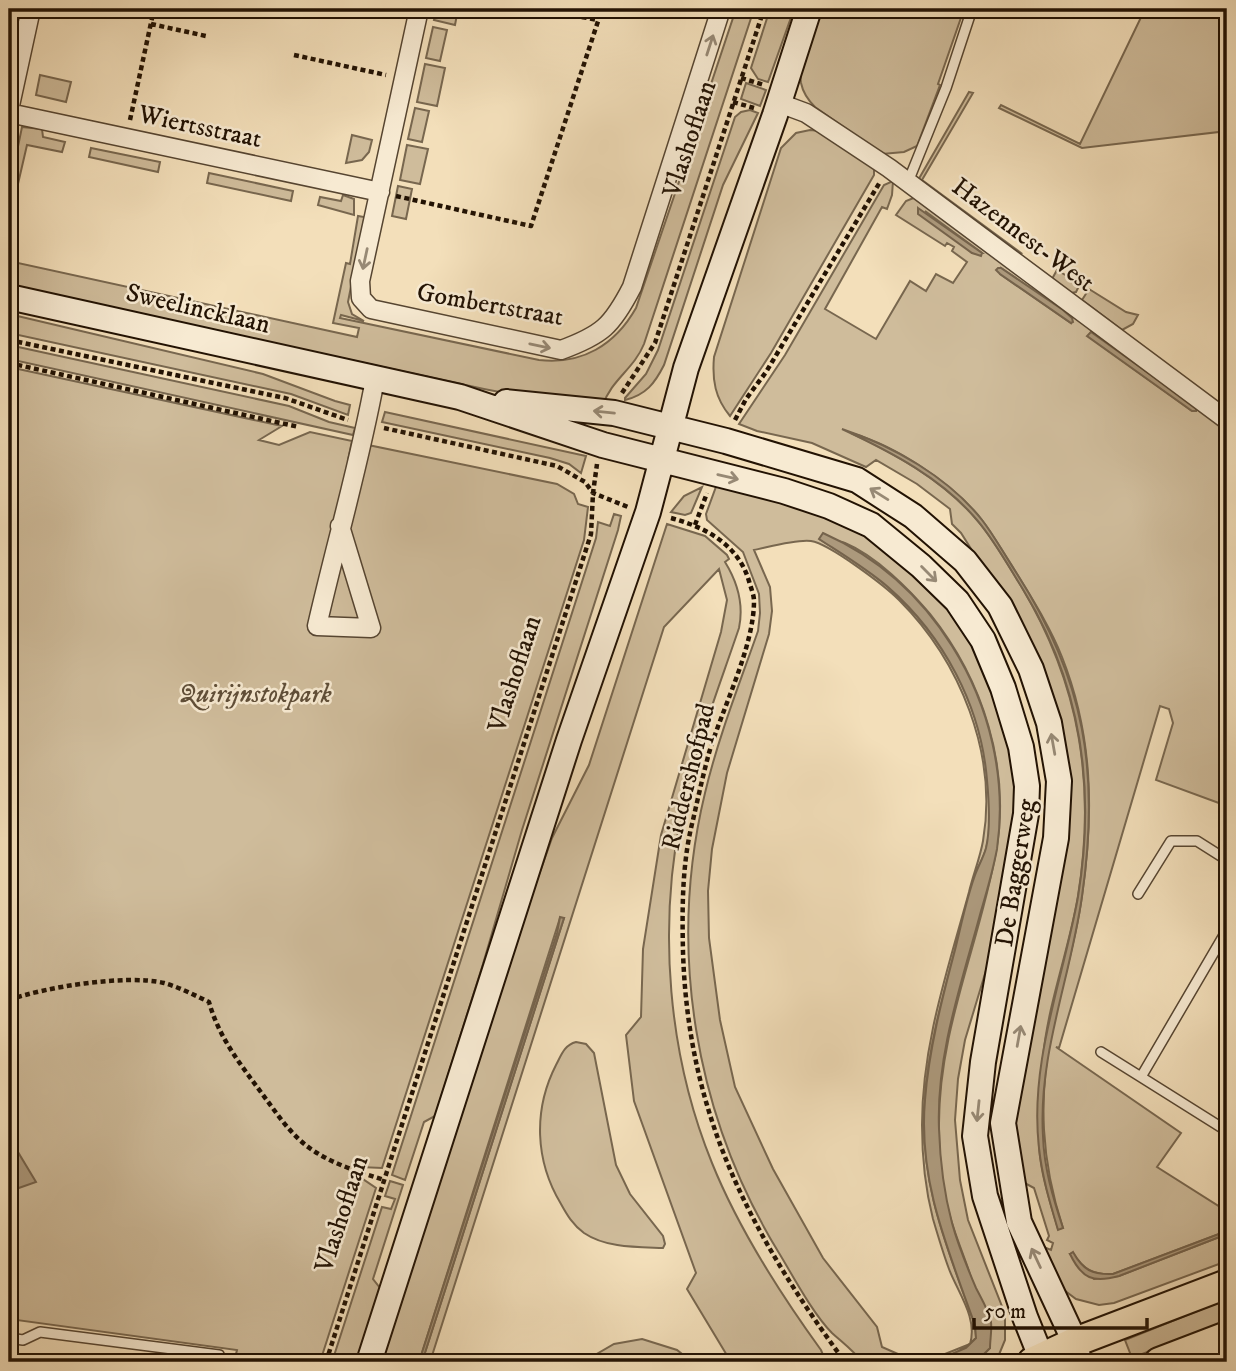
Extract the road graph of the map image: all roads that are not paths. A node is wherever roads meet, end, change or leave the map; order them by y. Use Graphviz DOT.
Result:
graph roads {
  1 [pos="31,9"];
  2 [pos="419,9"];
  3 [pos="721,9"];
  4 [pos="809,9"];
  5 [pos="972,9"];
  6 [pos="779,103"];
  7 [pos="9,112"];
  8 [pos="908,182"];
  9 [pos="380,192"];
  10 [pos="9,297"];
  11 [pos="375,379"];
  12 [pos="460,397"];
  13 [pos="1227,420"];
  14 [pos="670,428"];
  15 [pos="662,460"];
  16 [pos="340,526"];
  17 [pos="1227,860"];
  18 [pos="1138,894"];
  19 [pos="1227,930"];
  20 [pos="1101,1052"];
  21 [pos="1140,1077"];
  22 [pos="1227,1131"];
  23 [pos="1227,1284"];
  24 [pos="1227,1336"];
  25 [pos="9,1338"];
  26 [pos="1077,1352"];
  27 [pos="1041,1361"];
  28 [pos="219,1362"];
  29 [pos="369,1362"];
  30 [pos="1159,1362"];
  1 -- 7 [label="street"];
  2 -- 9 [label="street, Gombertstraat"];
  9 -- 3 [label="street, Gombertstraat, one-way"];
  4 -- 6 [label="street"];
  5 -- 8 [label="lane"];
  6 -- 8 [label="street, Hazennest-West"];
  6 -- 14 [label="street"];
  7 -- 9 [label="street, Wiertsstraat"];
  8 -- 13 [label="street, Hazennest-West"];
  10 -- 11 [label="street, Sweelincklaan"];
  11 -- 12 [label="street, Sweelincklaan"];
  11 -- 16 [label="street"];
  14 -- 12 [label="street, Sweelincklaan, one-way"];
  12 -- 15 [label="street, Sweelincklaan"];
  14 -- 15 [label="street"];
  26 -- 14 [label="street, De Baggerweg, one-way"];
  15 -- 27 [label="street, De Baggerweg, one-way"];
  15 -- 29 [label="street"];
  16 -- 16 [label="street"];
  17 -- 18 [label="lane"];
  19 -- 21 [label="lane"];
  20 -- 21 [label="lane"];
  21 -- 22 [label="lane"];
  23 -- 26 [label="main road"];
  24 -- 30 [label="main road"];
  25 -- 28 [label="lane"];
  26 -- 27 [label="main road"];
}
